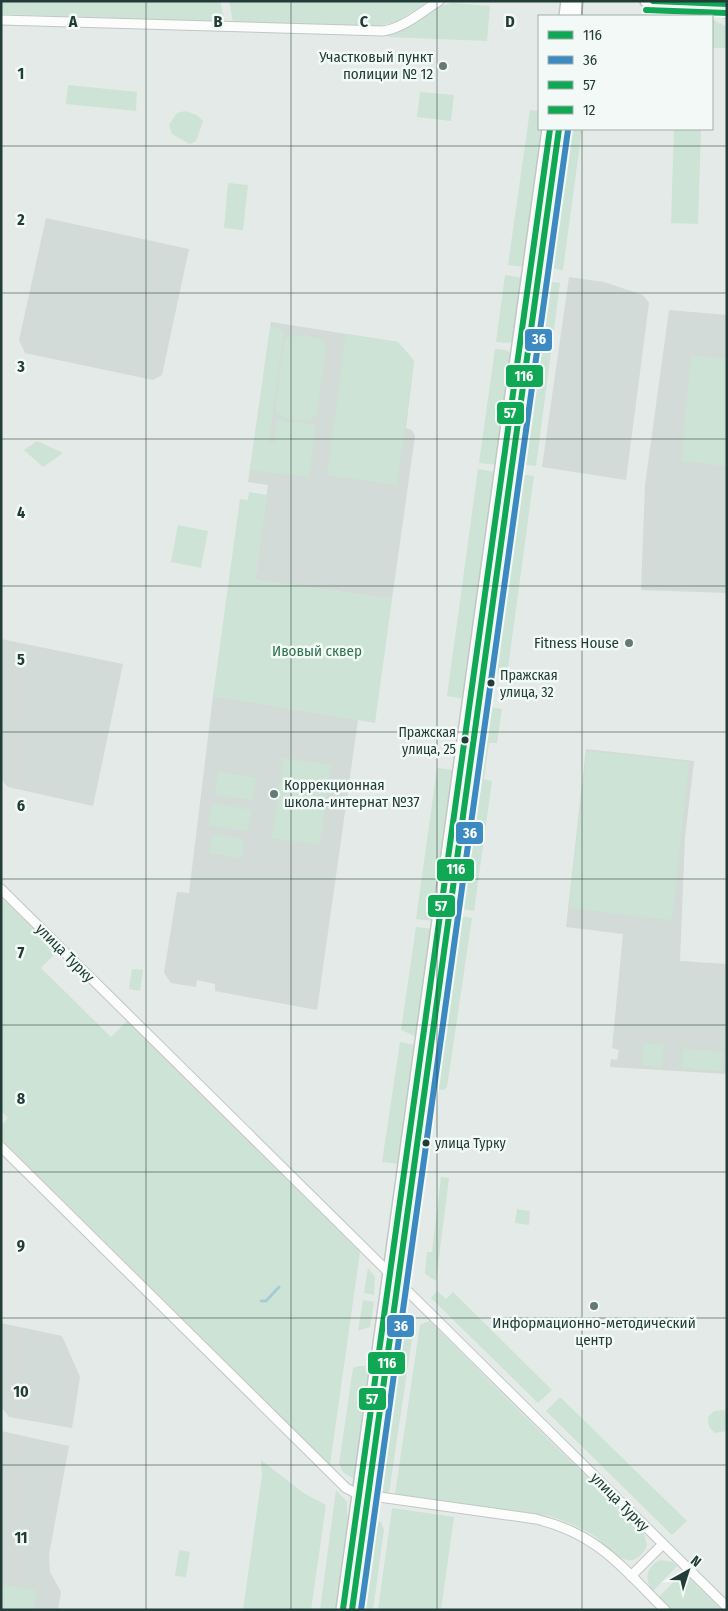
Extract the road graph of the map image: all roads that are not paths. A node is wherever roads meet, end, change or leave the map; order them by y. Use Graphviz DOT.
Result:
graph roads {
  1 [pos="439,1"];
  2 [pos="567,1"];
  3 [pos="577,1"];
  4 [pos="646,1"];
  5 [pos="712,3"];
  6 [pos="727,4"];
  7 [pos="727,14"];
  8 [pos="565,15"];
  9 [pos="575,15"];
  10 [pos="1,20"];
  11 [pos="548,130"];
  12 [pos="559,130"];
  13 [pos="1,889"];
  14 [pos="1,1146"];
  15 [pos="389,1273"];
  16 [pos="398,1282"];
  17 [pos="363,1495"];
  18 [pos="663,1544"];
  19 [pos="631,1576"];
  20 [pos="727,1607"];
  21 [pos="342,1610"];
  22 [pos="352,1610"];
  23 [pos="665,1610"];
  1 -- 10 [label="street"];
  2 -- 8 [label="street"];
  3 -- 9 [label="street"];
  4 -- 5 [label="street"];
  5 -- 6 [label="street"];
  5 -- 7 [label="street"];
  11 -- 15 [label="street"];
  12 -- 16 [label="street"];
  13 -- 15 [label="street, улица Турку"];
  14 -- 17 [label="street"];
  15 -- 16 [label="street, улица Турку"];
  15 -- 17 [label="street"];
  16 -- 17 [label="street"];
  16 -- 18 [label="street, улица Турку"];
  17 -- 19 [label="street"];
  17 -- 21 [label="street"];
  17 -- 22 [label="street"];
  18 -- 19 [label="street"];
  18 -- 20 [label="street, улица Турку"];
  19 -- 23 [label="street"];
}
